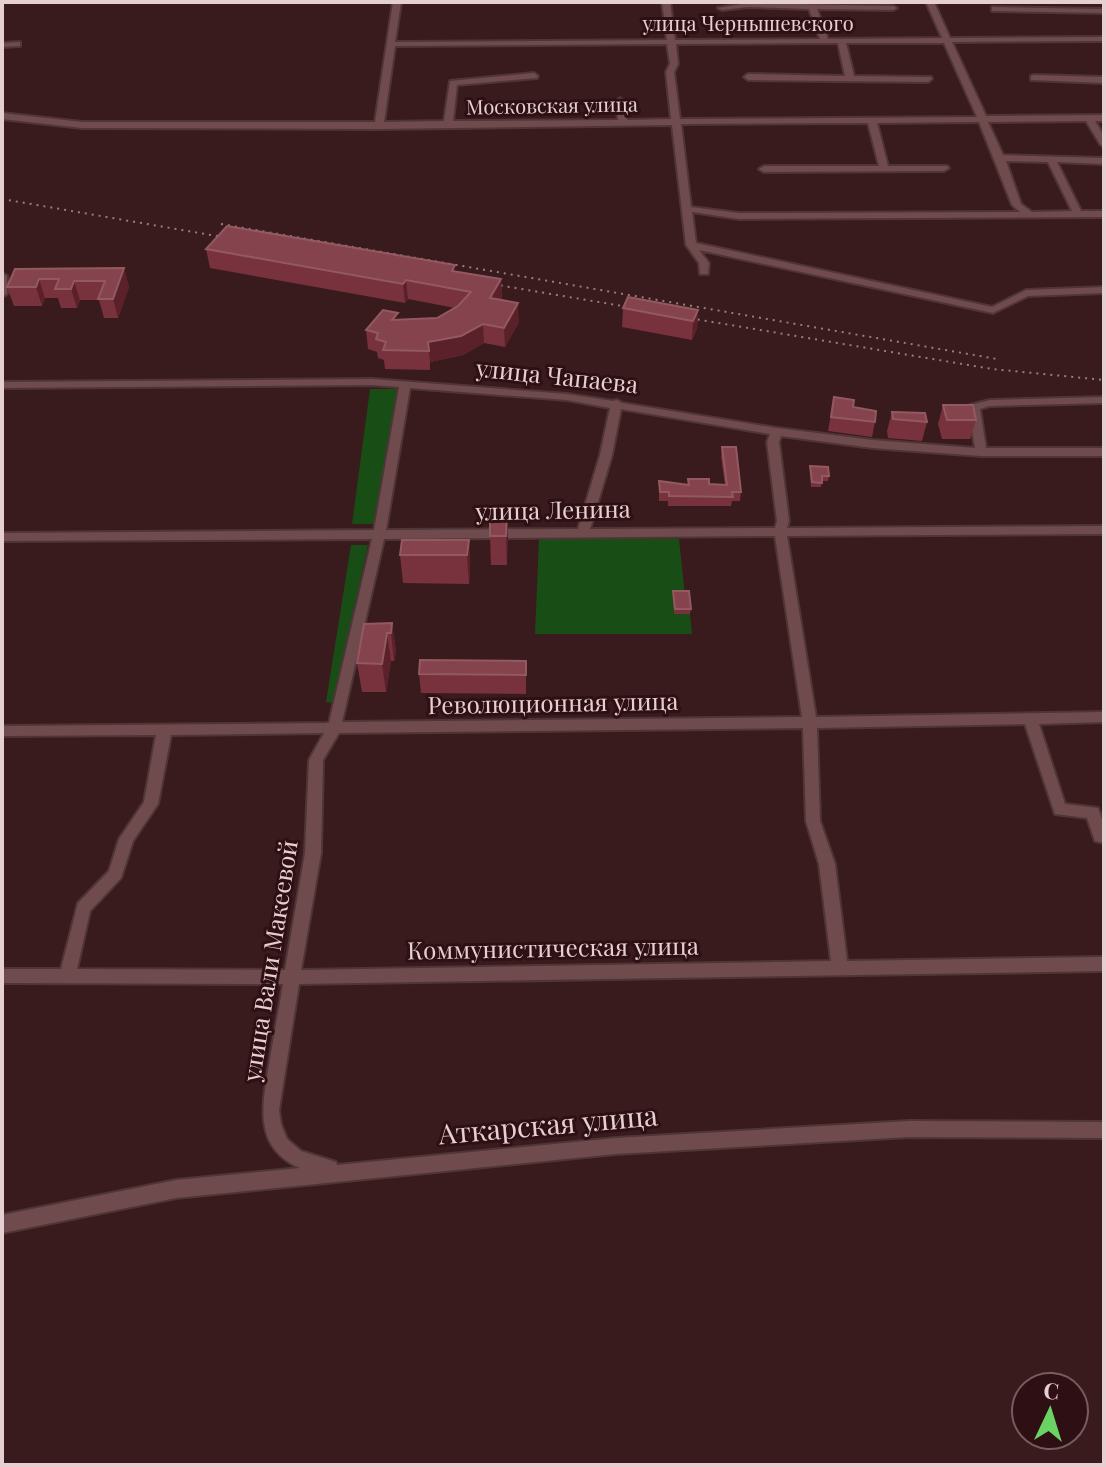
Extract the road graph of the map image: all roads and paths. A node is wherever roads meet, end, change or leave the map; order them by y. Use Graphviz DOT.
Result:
graph roads {
  1 [pos="397,2"];
  2 [pos="666,2"];
  3 [pos="930,2"];
  4 [pos="748,4"];
  5 [pos="1090,6"];
  6 [pos="722,8"];
  7 [pos="813,8"];
  8 [pos="893,8"];
  9 [pos="995,9"];
  10 [pos="1104,11"];
  11 [pos="1104,39"];
  12 [pos="825,41"];
  13 [pos="841,41"];
  14 [pos="947,41"];
  15 [pos="670,42"];
  16 [pos="17,44"];
  17 [pos="392,44"];
  18 [pos="2,45"];
  19 [pos="534,76"];
  20 [pos="748,77"];
  21 [pos="850,77"];
  22 [pos="1034,78"];
  23 [pos="928,79"];
  24 [pos="1103,81"];
  25 [pos="620,101"];
  26 [pos="2,116"];
  27 [pos="1089,118"];
  28 [pos="1104,118"];
  29 [pos="984,120"];
  30 [pos="872,121"];
  31 [pos="623,122"];
  32 [pos="678,122"];
  33 [pos="448,125"];
  34 [pos="379,126"];
  35 [pos="1104,144"];
  36 [pos="1000,158"];
  37 [pos="1052,161"];
  38 [pos="1104,161"];
  39 [pos="882,168"];
  40 [pos="944,168"];
  41 [pos="764,169"];
  42 [pos="688,209"];
  43 [pos="1078,214"];
  44 [pos="1104,214"];
  45 [pos="1030,215"];
  46 [pos="691,245"];
  47 [pos="704,272"];
  48 [pos="2,276"];
  49 [pos="1104,290"];
  50 [pos="2,294"];
  51 [pos="405,384"];
  52 [pos="2,385"];
  53 [pos="1104,400"];
  54 [pos="617,403"];
  55 [pos="777,432"];
  56 [pos="981,452"];
  57 [pos="1104,452"];
  58 [pos="1104,530"];
  59 [pos="780,531"];
  60 [pos="583,532"];
  61 [pos="379,535"];
  62 [pos="2,537"];
  63 [pos="1104,717"];
  64 [pos="1030,719"];
  65 [pos="810,725"];
  66 [pos="334,729"];
  67 [pos="2,731"];
  68 [pos="164,732"];
  69 [pos="1104,837"];
  70 [pos="1104,964"];
  71 [pos="840,968"];
  72 [pos="68,974"];
  73 [pos="2,976"];
  74 [pos="292,977"];
  75 [pos="1104,1130"];
  76 [pos="346,1171"];
  77 [pos="2,1224"];
  1 -- 17 [label="street"];
  2 -- 15 [label="street"];
  3 -- 14 [label="street"];
  4 -- 6 [label="street"];
  4 -- 7 [label="street"];
  5 -- 9 [label="street"];
  5 -- 10 [label="street"];
  7 -- 8 [label="street"];
  7 -- 12 [label="street"];
  11 -- 14 [label="street, улица Чернышевского"];
  12 -- 13 [label="street, улица Чернышевского"];
  12 -- 15 [label="street, улица Чернышевского"];
  13 -- 14 [label="street, улица Чернышевского"];
  13 -- 21 [label="street"];
  14 -- 29 [label="street"];
  15 -- 17 [label="street, улица Чернышевского"];
  15 -- 32 [label="street"];
  16 -- 18 [label="street"];
  17 -- 34 [label="street"];
  19 -- 33 [label="street"];
  20 -- 21 [label="street"];
  21 -- 23 [label="street"];
  22 -- 24 [label="street"];
  25 -- 31 [label="street"];
  26 -- 34 [label="street, Московская улица"];
  27 -- 28 [label="street, Московская улица"];
  27 -- 29 [label="street, Московская улица"];
  27 -- 35 [label="street"];
  29 -- 30 [label="street, Московская улица"];
  29 -- 36 [label="street"];
  30 -- 32 [label="street, Московская улица"];
  30 -- 39 [label="street"];
  31 -- 32 [label="street, Московская улица"];
  31 -- 33 [label="street, Московская улица"];
  32 -- 42 [label="street"];
  33 -- 34 [label="street, Московская улица"];
  36 -- 37 [label="street"];
  36 -- 45 [label="street"];
  37 -- 38 [label="street"];
  37 -- 43 [label="street"];
  39 -- 40 [label="street"];
  39 -- 41 [label="street"];
  42 -- 45 [label="street"];
  42 -- 46 [label="street"];
  43 -- 44 [label="street"];
  43 -- 45 [label="street"];
  46 -- 47 [label="street"];
  46 -- 49 [label="street"];
  48 -- 50 [label="street"];
  51 -- 52 [label="street, улица Чапаева"];
  51 -- 54 [label="street, улица Чапаева"];
  51 -- 61 [label="street, улица Вали Макеевой"];
  53 -- 56 [label="street"];
  54 -- 55 [label="street, улица Чапаева"];
  54 -- 60 [label="street"];
  55 -- 56 [label="street, улица Чапаева"];
  55 -- 59 [label="street"];
  56 -- 57 [label="street, улица Чапаева"];
  58 -- 59 [label="street, улица Ленина"];
  59 -- 60 [label="street, улица Ленина"];
  59 -- 65 [label="street"];
  60 -- 61 [label="street, улица Ленина"];
  61 -- 62 [label="street, улица Ленина"];
  61 -- 66 [label="street, улица Вали Макеевой"];
  63 -- 64 [label="street, Революционная улица"];
  64 -- 65 [label="street, Революционная улица"];
  64 -- 69 [label="street"];
  65 -- 66 [label="street, Революционная улица"];
  65 -- 71 [label="street"];
  66 -- 68 [label="street, Революционная улица"];
  66 -- 74 [label="street, улица Вали Макеевой"];
  67 -- 68 [label="street, Революционная улица"];
  68 -- 72 [label="street"];
  70 -- 71 [label="street, Коммунистическая улица"];
  71 -- 74 [label="street, Коммунистическая улица"];
  72 -- 73 [label="street, Коммунистическая улица"];
  72 -- 74 [label="street, Коммунистическая улица"];
  74 -- 76 [label="street, улица Вали Макеевой"];
  75 -- 76 [label="street, Аткарская улица"];
  76 -- 77 [label="street, Аткарская улица"];
}
